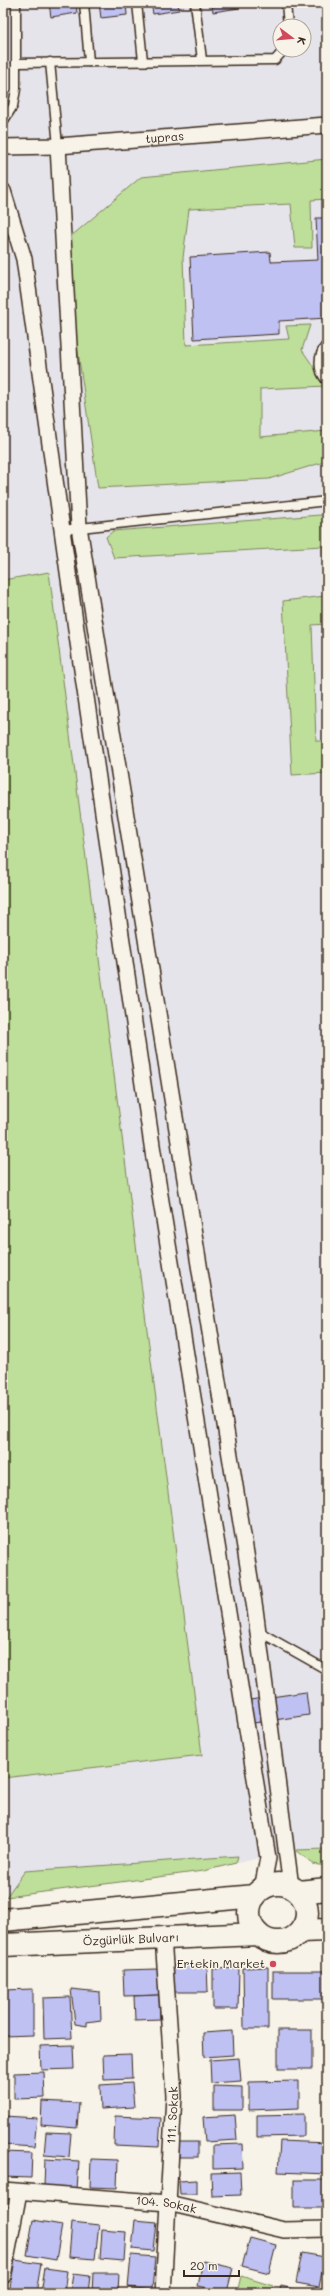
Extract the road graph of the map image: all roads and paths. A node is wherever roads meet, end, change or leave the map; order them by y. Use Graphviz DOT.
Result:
graph roads {
  1 [pos="16,3"];
  2 [pos="84,3"];
  3 [pos="137,3"];
  4 [pos="195,3"];
  5 [pos="286,3"];
  6 [pos="287,18"];
  7 [pos="277,58"];
  8 [pos="202,60"];
  9 [pos="143,61"];
  10 [pos="50,62"];
  11 [pos="89,62"];
  12 [pos="16,63"];
  13 [pos="3,122"];
  14 [pos="327,125"];
  15 [pos="58,146"];
  16 [pos="3,147"];
  17 [pos="3,191"];
  18 [pos="327,344"];
  19 [pos="327,381"];
  20 [pos="327,501"];
  21 [pos="79,527"];
  22 [pos="62,530"];
  23 [pos="258,1631"];
  24 [pos="327,1670"];
  25 [pos="327,1889"];
  26 [pos="295,1890"];
  27 [pos="259,1892"];
  28 [pos="3,1920"];
  29 [pos="327,1930"];
  30 [pos="301,1931"];
  31 [pos="258,1934"];
  32 [pos="163,1937"];
  33 [pos="3,1945"];
  34 [pos="3,2190"];
  35 [pos="19,2192"];
  36 [pos="168,2203"];
  37 [pos="327,2229"];
  38 [pos="3,2276"];
  39 [pos="163,2293"];
  1 -- 12 [label="lane"];
  2 -- 11 [label="lane"];
  3 -- 9 [label="lane"];
  4 -- 8 [label="lane"];
  5 -- 6 [label="lane"];
  7 -- 8 [label="lane"];
  8 -- 9 [label="lane"];
  9 -- 11 [label="lane"];
  10 -- 11 [label="lane"];
  10 -- 12 [label="lane"];
  10 -- 15 [label="lane"];
  12 -- 13 [label="lane"];
  14 -- 15 [label="street, tupras"];
  15 -- 16 [label="street, tupras"];
  15 -- 21 [label="street"];
  17 -- 22 [label="street"];
  18 -- 19 [label="lane"];
  20 -- 21 [label="lane"];
  21 -- 22 [label="lane"];
  21 -- 23 [label="street"];
  22 -- 27 [label="street"];
  23 -- 24 [label="lane"];
  23 -- 26 [label="street"];
  25 -- 26 [label="main road"];
  26 -- 27 [label="main road"];
  26 -- 30 [label="main road"];
  27 -- 28 [label="main road"];
  27 -- 31 [label="main road"];
  29 -- 30 [label="main road"];
  30 -- 31 [label="main road"];
  31 -- 32 [label="main road, Özgürlük Bulvarı"];
  32 -- 33 [label="main road, Özgürlük Bulvarı"];
  32 -- 36 [label="street, 111. Sokak"];
  34 -- 35 [label="street, 104. Sokak"];
  35 -- 36 [label="street, 104. Sokak"];
  35 -- 38 [label="street"];
  36 -- 37 [label="street, 104. Sokak"];
  36 -- 39 [label="street, 111. Sokak"];
}
